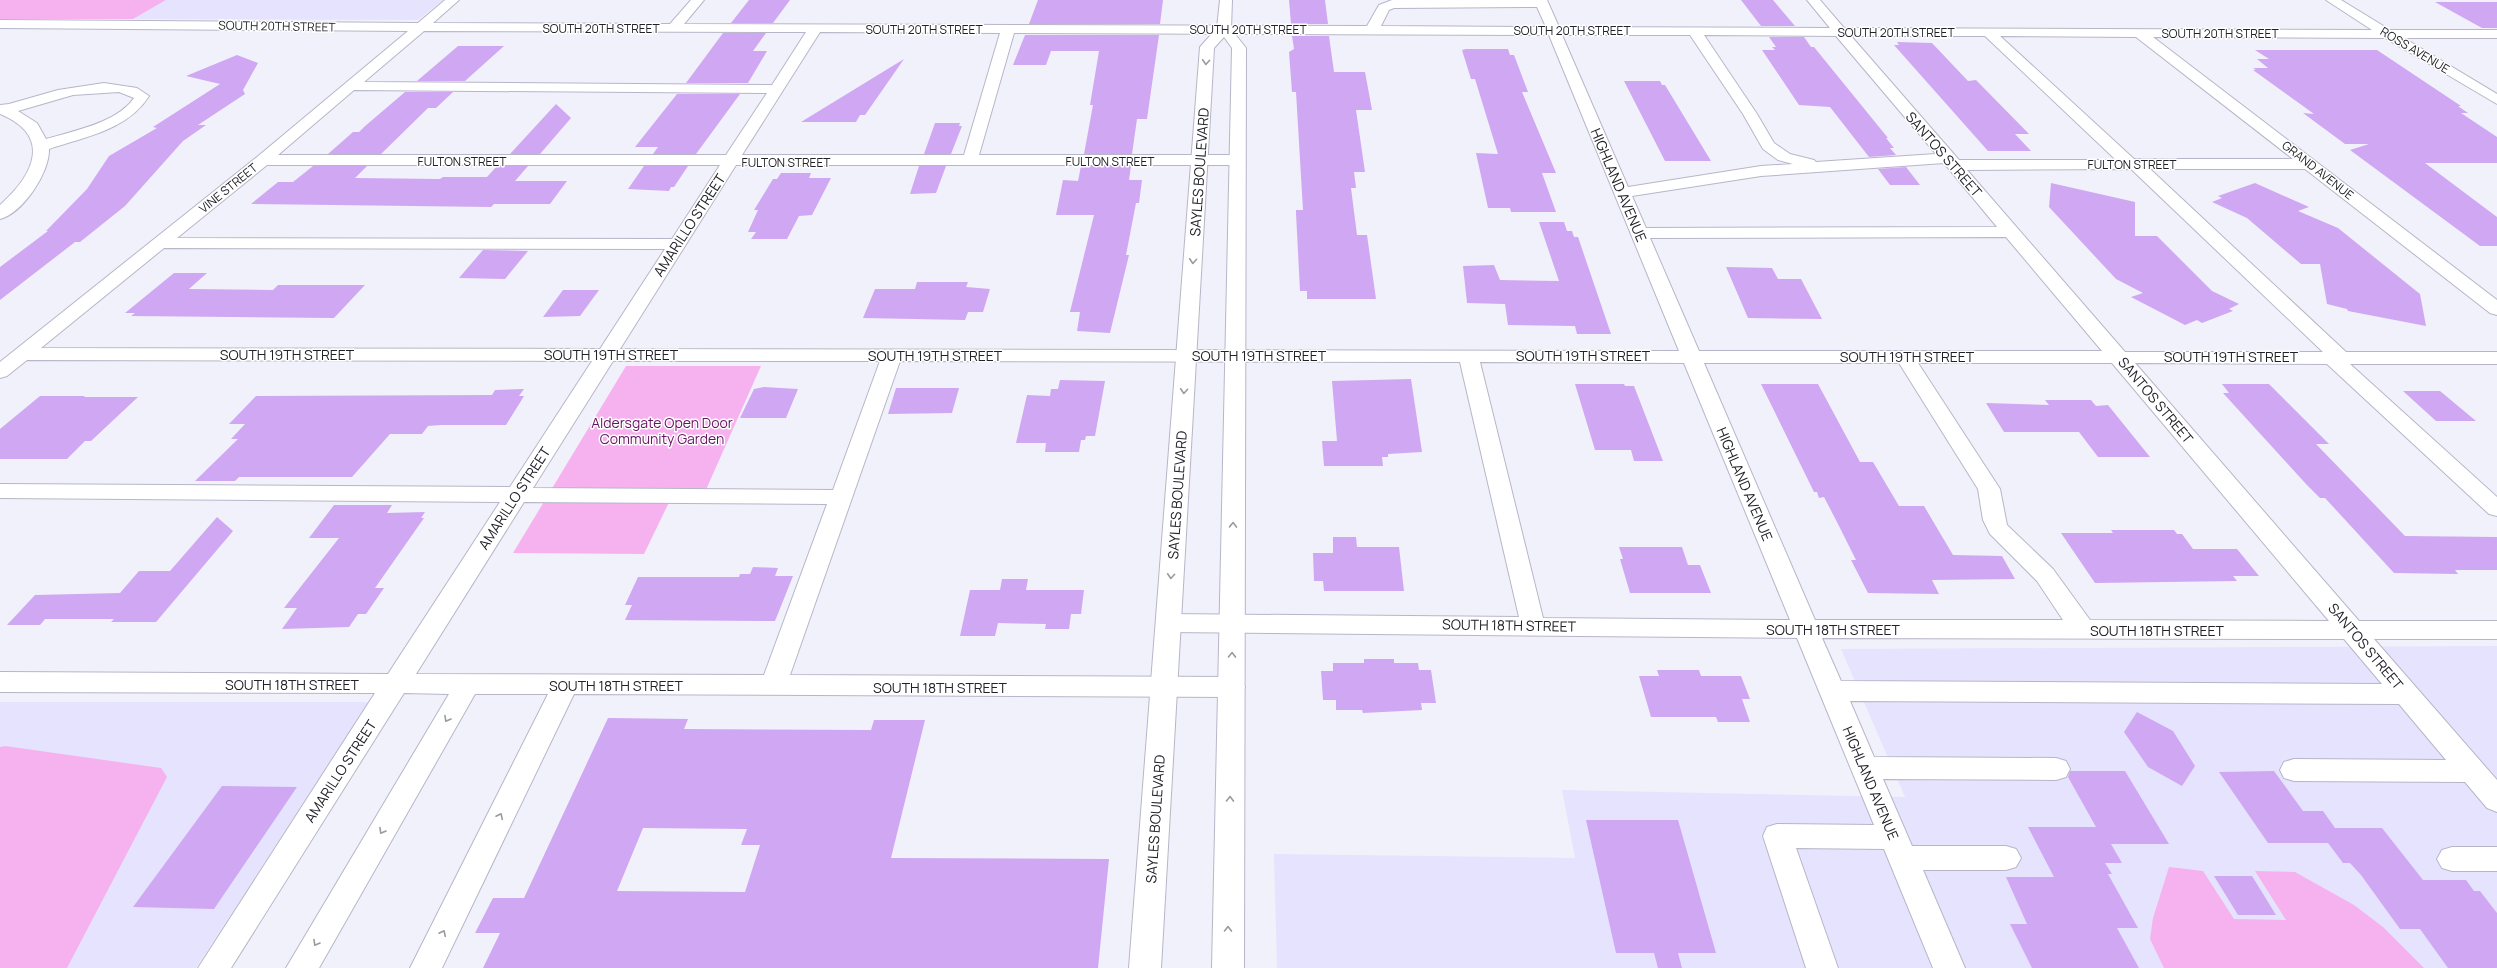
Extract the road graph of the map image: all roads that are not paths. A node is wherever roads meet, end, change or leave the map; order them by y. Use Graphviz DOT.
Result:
graph roads {
  1 [pos="453,0"];
  2 [pos="698,0"];
  3 [pos="1226,0"];
  4 [pos="1813,0"];
  5 [pos="2332,0"];
  6 [pos="1542,1"];
  7 [pos="1493,2"];
  8 [pos="1464,3"];
  9 [pos="0,24"];
  10 [pos="419,27"];
  11 [pos="674,28"];
  12 [pos="815,29"];
  13 [pos="1008,29"];
  14 [pos="1224,29"];
  15 [pos="1372,30"];
  16 [pos="1472,30"];
  17 [pos="1554,30"];
  18 [pos="1694,31"];
  19 [pos="1839,32"];
  20 [pos="1988,32"];
  21 [pos="2138,32"];
  22 [pos="2388,34"];
  23 [pos="2497,34"];
  24 [pos="350,86"];
  25 [pos="776,89"];
  26 [pos="2497,100"];
  27 [pos="2,110"];
  28 [pos="41,146"];
  29 [pos="263,160"];
  30 [pos="1238,160"];
  31 [pos="970,161"];
  32 [pos="1199,161"];
  33 [pos="730,162"];
  34 [pos="1950,162"];
  35 [pos="2133,164"];
  36 [pos="2310,164"];
  37 [pos="1826,167"];
  38 [pos="1622,192"];
  39 [pos="0,214"];
  40 [pos="2011,232"];
  41 [pos="1639,233"];
  42 [pos="160,242"];
  43 [pos="677,244"];
  44 [pos="2497,309"];
  45 [pos="22,354"];
  46 [pos="607,354"];
  47 [pos="892,355"];
  48 [pos="1186,355"];
  49 [pos="1235,355"];
  50 [pos="1468,355"];
  51 [pos="1691,356"];
  52 [pos="1904,356"];
  53 [pos="2118,356"];
  54 [pos="2335,356"];
  55 [pos="2497,358"];
  56 [pos="0,372"];
  57 [pos="0,491"];
  58 [pos="516,496"];
  59 [pos="841,496"];
  60 [pos="2497,509"];
  61 [pos="1232,622"];
  62 [pos="1168,623"];
  63 [pos="1533,626"];
  64 [pos="1806,629"];
  65 [pos="2083,630"];
  66 [pos="2497,630"];
  67 [pos="2353,631"];
  68 [pos="0,682"];
  69 [pos="395,684"];
  70 [pos="467,685"];
  71 [pos="565,685"];
  72 [pos="773,686"];
  73 [pos="1164,688"];
  74 [pos="1232,688"];
  75 [pos="1832,691"];
  76 [pos="2407,694"];
  77 [pos="1865,768"];
  78 [pos="2056,770"];
  79 [pos="2294,770"];
  80 [pos="2472,771"];
  81 [pos="2497,800"];
  82 [pos="1898,847"];
  83 [pos="2006,858"];
  84 [pos="2452,859"];
  85 [pos="2497,859"];
  86 [pos="214,968"];
  87 [pos="302,968"];
  88 [pos="426,968"];
  89 [pos="1145,968"];
  90 [pos="1228,968"];
  91 [pos="1822,968"];
  92 [pos="1949,968"];
  1 -- 10 [label="street, VINE STREET"];
  2 -- 11 [label="street"];
  3 -- 14 [label="street"];
  4 -- 19 [label="street, SANTOS STREET"];
  5 -- 22 [label="street, ROSS AVENUE"];
  6 -- 7 [label="street"];
  6 -- 17 [label="street, HIGHLAND AVENUE"];
  7 -- 8 [label="street"];
  8 -- 15 [label="street"];
  8 -- 16 [label="street"];
  9 -- 10 [label="street, SOUTH 20TH STREET"];
  10 -- 11 [label="street, SOUTH 20TH STREET"];
  10 -- 24 [label="street, VINE STREET"];
  11 -- 12 [label="street, SOUTH 20TH STREET"];
  12 -- 13 [label="street, SOUTH 20TH STREET"];
  12 -- 25 [label="street, AMARILLO STREET"];
  13 -- 14 [label="street, SOUTH 20TH STREET"];
  13 -- 31 [label="street"];
  14 -- 15 [label="street, SOUTH 20TH STREET"];
  14 -- 30 [label="street"];
  14 -- 32 [label="street, SAYLES BOULEVARD, one-way"];
  15 -- 16 [label="street, SOUTH 20TH STREET"];
  16 -- 17 [label="street, SOUTH 20TH STREET"];
  17 -- 18 [label="street, SOUTH 20TH STREET"];
  17 -- 38 [label="street, HIGHLAND AVENUE"];
  18 -- 19 [label="street, SOUTH 20TH STREET"];
  18 -- 37 [label="street"];
  19 -- 20 [label="street, SOUTH 20TH STREET"];
  19 -- 34 [label="street, SANTOS STREET"];
  20 -- 21 [label="street, SOUTH 20TH STREET"];
  20 -- 35 [label="street"];
  21 -- 22 [label="street, SOUTH 20TH STREET"];
  21 -- 36 [label="street, GRAND AVENUE"];
  22 -- 23 [label="street, SOUTH 20TH STREET"];
  22 -- 26 [label="street, ROSS AVENUE"];
  24 -- 25 [label="street"];
  24 -- 29 [label="street, VINE STREET"];
  25 -- 33 [label="street, AMARILLO STREET"];
  27 -- 28 [label="street"];
  27 -- 28 [label="street"];
  28 -- 39 [label="street"];
  29 -- 33 [label="street, FULTON STREET"];
  29 -- 42 [label="street, VINE STREET"];
  30 -- 32 [label="street, FULTON STREET"];
  30 -- 49 [label="street"];
  31 -- 32 [label="street, FULTON STREET"];
  31 -- 33 [label="street, FULTON STREET"];
  32 -- 48 [label="street, SAYLES BOULEVARD, one-way"];
  33 -- 43 [label="street, AMARILLO STREET"];
  34 -- 35 [label="street, FULTON STREET"];
  34 -- 37 [label="street, FULTON STREET"];
  34 -- 40 [label="street, SANTOS STREET"];
  35 -- 36 [label="street, FULTON STREET"];
  35 -- 54 [label="street"];
  36 -- 44 [label="street, GRAND AVENUE"];
  37 -- 38 [label="street, FULTON STREET"];
  38 -- 41 [label="street, HIGHLAND AVENUE"];
  40 -- 41 [label="street"];
  40 -- 53 [label="street, SANTOS STREET"];
  41 -- 51 [label="street, HIGHLAND AVENUE"];
  42 -- 43 [label="street"];
  42 -- 45 [label="street, VINE STREET"];
  43 -- 46 [label="street, AMARILLO STREET"];
  45 -- 46 [label="street, SOUTH 19TH STREET"];
  45 -- 56 [label="street, VINE STREET"];
  46 -- 47 [label="street, SOUTH 19TH STREET"];
  46 -- 58 [label="street, AMARILLO STREET"];
  47 -- 48 [label="street, SOUTH 19TH STREET"];
  47 -- 59 [label="street"];
  48 -- 49 [label="street, SOUTH 19TH STREET"];
  48 -- 62 [label="street, SAYLES BOULEVARD, one-way"];
  49 -- 50 [label="street, SOUTH 19TH STREET"];
  61 -- 49 [label="street, one-way"];
  50 -- 51 [label="street, SOUTH 19TH STREET"];
  50 -- 63 [label="street"];
  51 -- 52 [label="street, SOUTH 19TH STREET"];
  51 -- 64 [label="street, HIGHLAND AVENUE"];
  52 -- 53 [label="street, SOUTH 19TH STREET"];
  52 -- 65 [label="street"];
  53 -- 54 [label="street, SOUTH 19TH STREET"];
  53 -- 67 [label="street, SANTOS STREET"];
  54 -- 55 [label="street, SOUTH 19TH STREET"];
  54 -- 60 [label="street"];
  57 -- 58 [label="street"];
  58 -- 59 [label="street"];
  58 -- 69 [label="street, AMARILLO STREET"];
  59 -- 72 [label="street"];
  61 -- 62 [label="street, SOUTH 18TH STREET"];
  61 -- 63 [label="street, SOUTH 18TH STREET"];
  74 -- 61 [label="street, one-way"];
  62 -- 73 [label="street, SAYLES BOULEVARD"];
  63 -- 64 [label="street, SOUTH 18TH STREET"];
  64 -- 65 [label="street, SOUTH 18TH STREET"];
  64 -- 75 [label="street, HIGHLAND AVENUE"];
  65 -- 67 [label="street, SOUTH 18TH STREET"];
  66 -- 67 [label="street, SOUTH 18TH STREET"];
  67 -- 76 [label="street, SANTOS STREET"];
  68 -- 69 [label="street, SOUTH 18TH STREET"];
  69 -- 70 [label="street, SOUTH 18TH STREET"];
  69 -- 86 [label="street, AMARILLO STREET"];
  70 -- 71 [label="street, SOUTH 18TH STREET"];
  70 -- 87 [label="street, one-way"];
  71 -- 72 [label="street, SOUTH 18TH STREET"];
  88 -- 71 [label="street, one-way"];
  72 -- 73 [label="street, SOUTH 18TH STREET"];
  73 -- 74 [label="street, SOUTH 18TH STREET"];
  73 -- 89 [label="street, SAYLES BOULEVARD"];
  90 -- 74 [label="street, one-way"];
  75 -- 76 [label="street"];
  75 -- 77 [label="street, HIGHLAND AVENUE"];
  76 -- 80 [label="street, SANTOS STREET"];
  77 -- 78 [label="street"];
  77 -- 82 [label="street, HIGHLAND AVENUE"];
  79 -- 80 [label="street"];
  80 -- 81 [label="street, SANTOS STREET"];
  82 -- 83 [label="street"];
  82 -- 91 [label="street"];
  82 -- 92 [label="street, HIGHLAND AVENUE"];
  84 -- 85 [label="street"];
}
